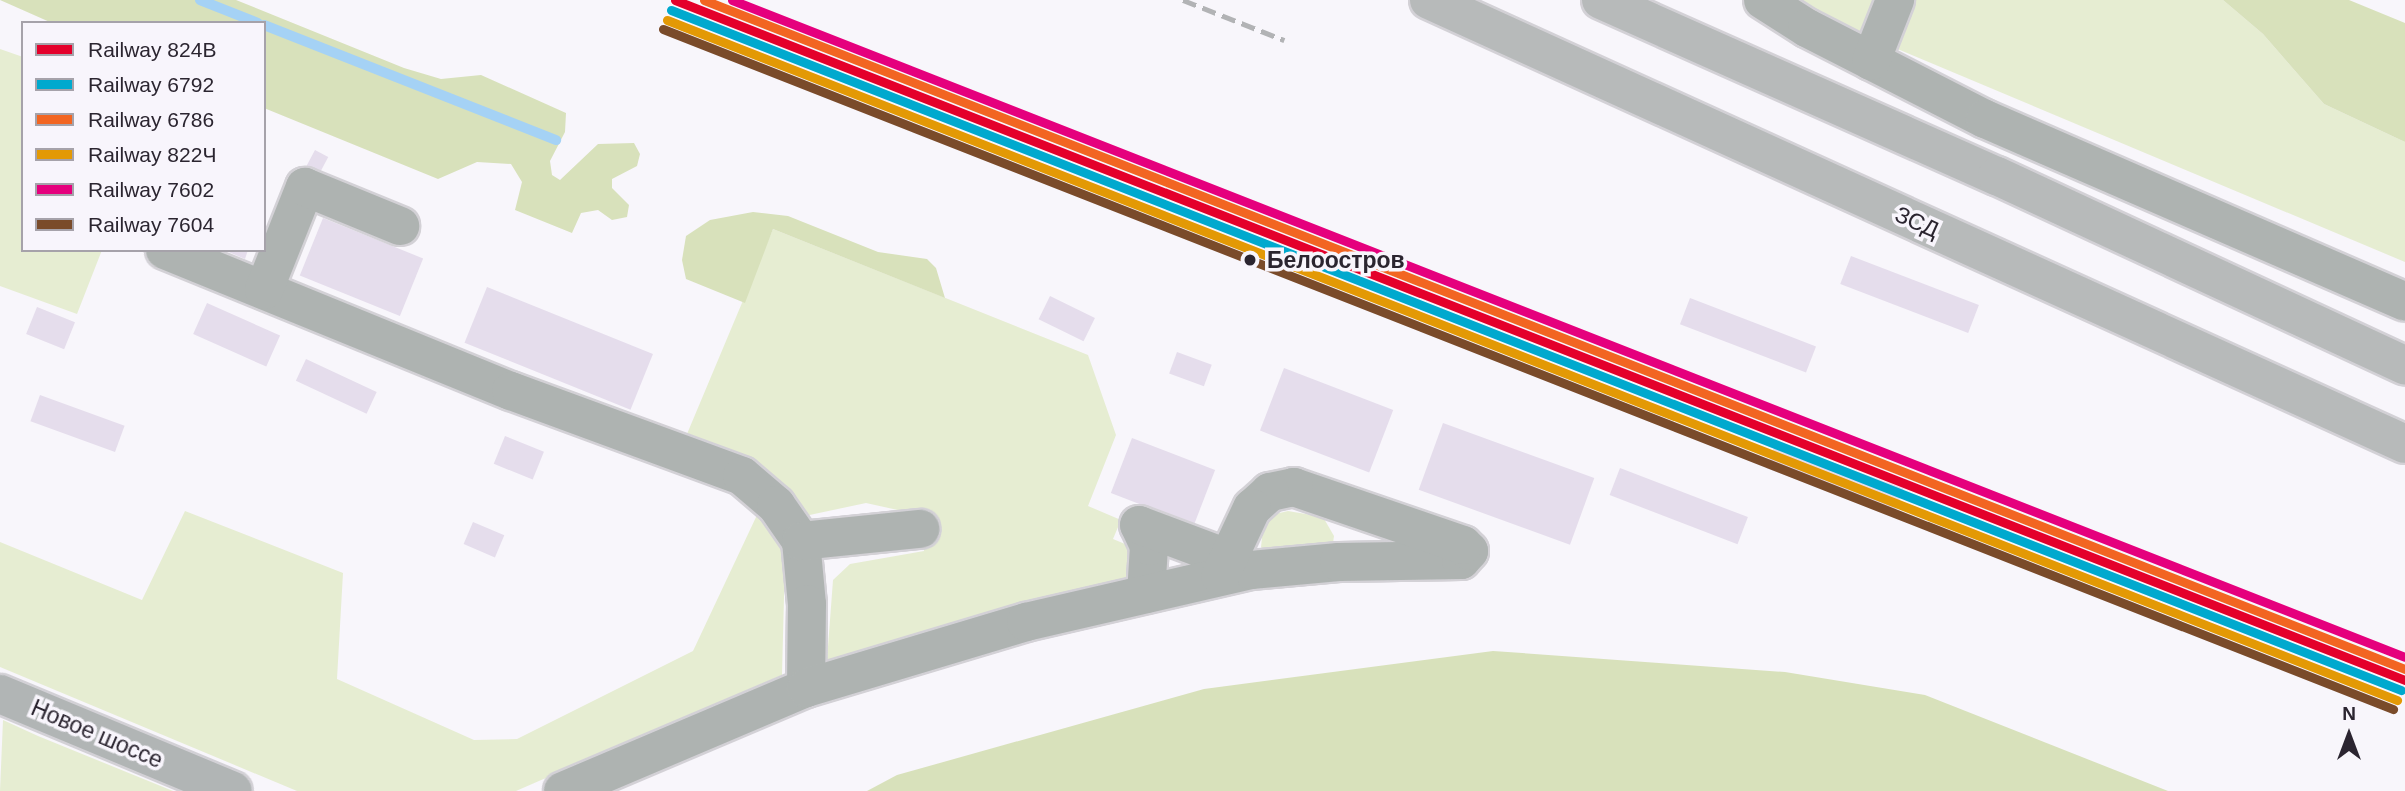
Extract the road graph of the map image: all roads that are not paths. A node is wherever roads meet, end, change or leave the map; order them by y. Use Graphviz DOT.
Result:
graph roads {
  1 [pos="1429,0"];
  2 [pos="1601,0"];
  3 [pos="1763,0"];
  4 [pos="1895,0"];
  5 [pos="1871,61"];
  6 [pos="400,226"];
  7 [pos="169,252"];
  8 [pos="264,290"];
  9 [pos="2405,302"];
  10 [pos="2405,365"];
  11 [pos="2405,444"];
  12 [pos="1336,501"];
  13 [pos="1397,521"];
  14 [pos="920,529"];
  15 [pos="801,541"];
  16 [pos="1390,561"];
  17 [pos="1339,562"];
  18 [pos="1223,567"];
  19 [pos="1146,594"];
  20 [pos="806,688"];
  21 [pos="0,694"];
  22 [pos="233,791"];
  23 [pos="564,791"];
  1 -- 11 [label="highway, ЗСД"];
  2 -- 10 [label="highway"];
  3 -- 5 [label="street"];
  4 -- 5 [label="street"];
  5 -- 9 [label="street"];
  6 -- 8 [label="street"];
  7 -- 8 [label="street"];
  8 -- 15 [label="street"];
  12 -- 13 [label="street"];
  12 -- 17 [label="street"];
  12 -- 18 [label="street"];
  13 -- 16 [label="street"];
  13 -- 16 [label="street"];
  14 -- 15 [label="street"];
  15 -- 20 [label="street"];
  16 -- 17 [label="street"];
  17 -- 18 [label="street"];
  18 -- 19 [label="street"];
  18 -- 19 [label="street"];
  19 -- 20 [label="street"];
  20 -- 23 [label="street"];
  21 -- 22 [label="main road, Новое шоссе"];
}
